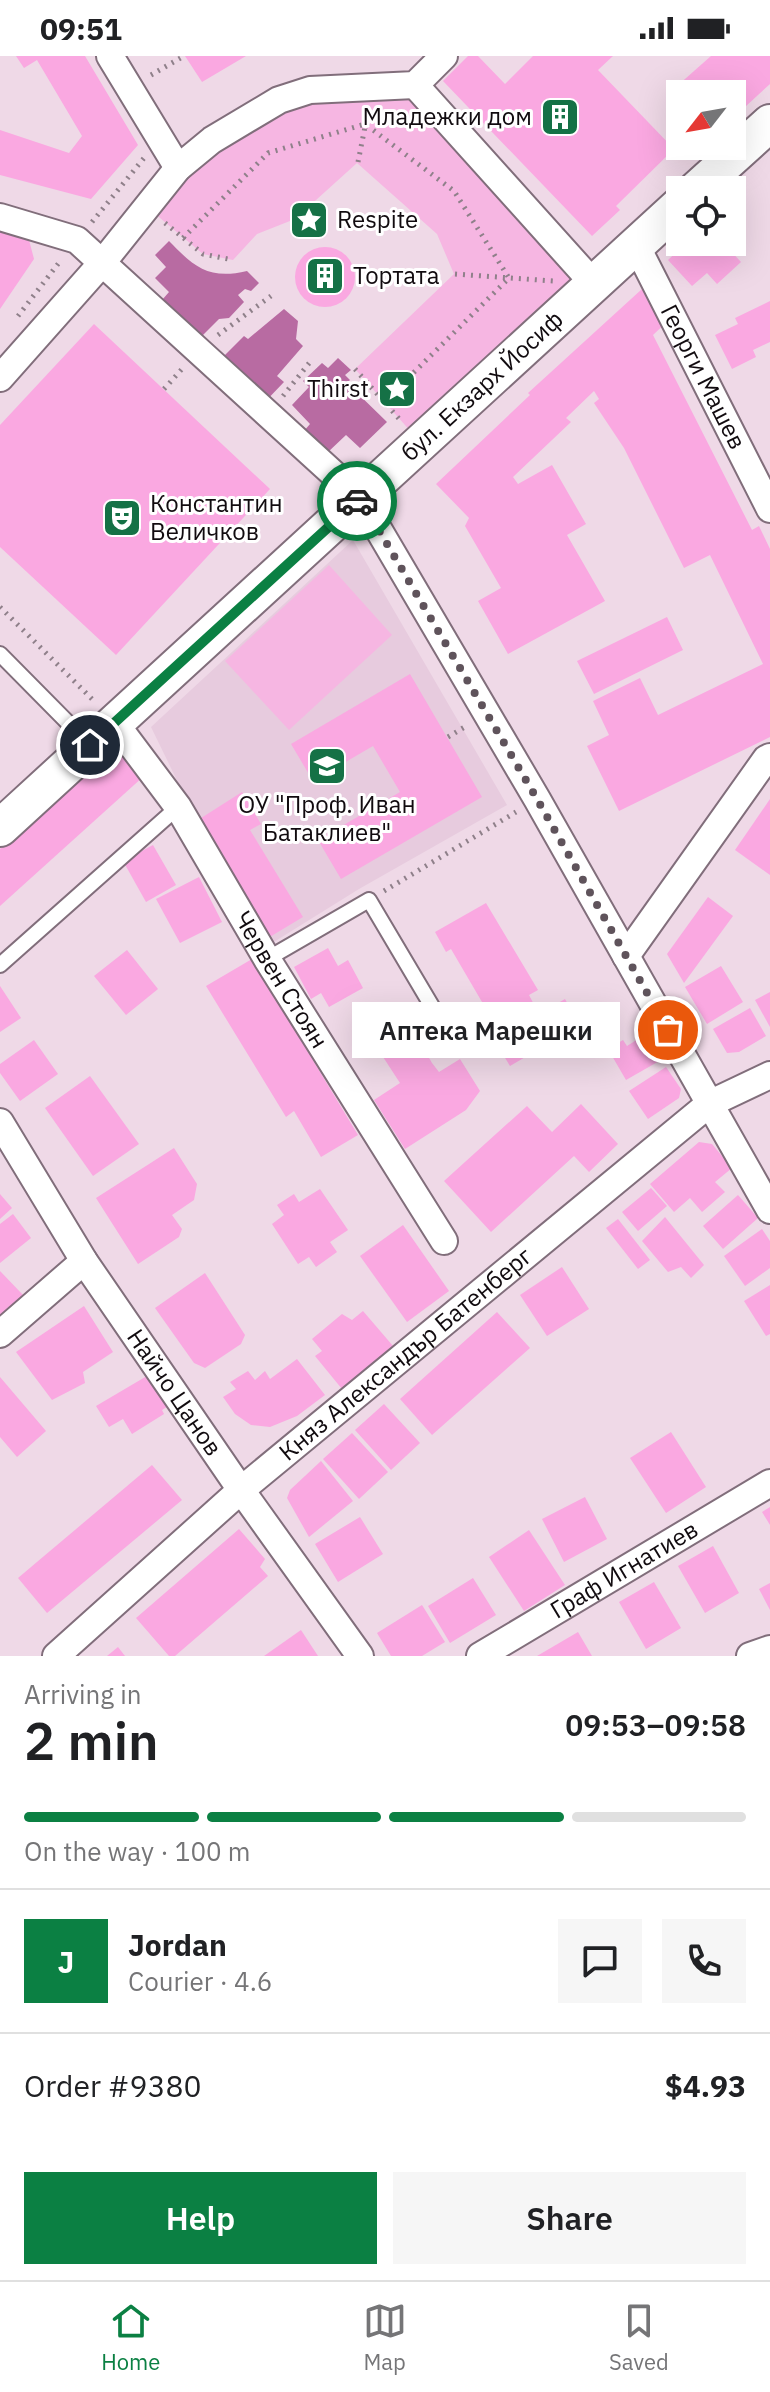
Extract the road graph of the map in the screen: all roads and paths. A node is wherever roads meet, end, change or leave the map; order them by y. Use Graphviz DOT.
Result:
graph roads {
  1 [pos="110,56"];
  2 [pos="184,56"];
  3 [pos="444,56"];
  4 [pos="415,85"];
  5 [pos="373,86"];
  6 [pos="129,88"];
  7 [pos="770,123"];
  8 [pos="365,124"];
  9 [pos="160,139"];
  10 [pos="358,162"];
  11 [pos="178,168"];
  12 [pos="711,176"];
  13 [pos="147,207"];
  14 [pos="0,217"];
  15 [pos="666,218"];
  16 [pos="183,238"];
  17 [pos="77,240"];
  18 [pos="636,245"];
  19 [pos="233,260"];
  20 [pos="102,263"];
  21 [pos="455,274"];
  22 [pos="509,278"];
  23 [pos="594,284"];
  24 [pos="271,296"];
  25 [pos="31,297"];
  26 [pos="198,350"];
  27 [pos="310,362"];
  28 [pos="355,369"];
  29 [pos="0,378"];
  30 [pos="384,402"];
  31 [pos="269,414"];
  32 [pos="421,443"];
  33 [pos="360,498"];
  34 [pos="770,509"];
  35 [pos="0,607"];
  36 [pos="0,654"];
  37 [pos="102,734"];
  38 [pos="770,757"];
  39 [pos="537,799"];
  40 [pos="178,807"];
  41 [pos="0,828"];
  42 [pos="369,900"];
  43 [pos="626,956"];
  44 [pos="267,959"];
  45 [pos="0,965"];
  46 [pos="449,1035"];
  47 [pos="770,1075"];
  48 [pos="709,1104"];
  49 [pos="0,1122"];
  50 [pos="770,1210"];
  51 [pos="444,1241"];
  52 [pos="84,1261"];
  53 [pos="0,1334"];
  54 [pos="770,1483"];
  55 [pos="241,1490"];
  56 [pos="770,1649"];
  57 [pos="56,1656"];
  58 [pos="360,1656"];
  59 [pos="480,1656"];
  60 [pos="750,1656"];
  1 -- 6 [label="street"];
  2 -- 6 [label="path"];
  3 -- 4 [label="street"];
  4 -- 5 [label="street"];
  4 -- 23 [label="street"];
  5 -- 8 [label="path"];
  5 -- 11 [label="street"];
  6 -- 9 [label="street"];
  7 -- 12 [label="street"];
  8 -- 10 [label="path"];
  8 -- 16 [label="path"];
  8 -- 22 [label="path"];
  9 -- 11 [label="street"];
  9 -- 17 [label="path"];
  11 -- 13 [label="street"];
  13 -- 16 [label="path"];
  13 -- 20 [label="street"];
  14 -- 17 [label="street"];
  15 -- 18 [label="street, бул. Екзарх Йосиф"];
  16 -- 19 [label="path"];
  17 -- 20 [label="street"];
  17 -- 25 [label="path"];
  18 -- 23 [label="street, бул. Екзарх Йосиф"];
  18 -- 34 [label="street, Георги Машев"];
  20 -- 26 [label="street"];
  20 -- 29 [label="street"];
  21 -- 22 [label="path"];
  22 -- 23 [label="path"];
  22 -- 30 [label="path"];
  23 -- 32 [label="street, бул. Екзарх Йосиф"];
  24 -- 26 [label="path"];
  26 -- 31 [label="street"];
  27 -- 31 [label="path"];
  28 -- 30 [label="path"];
  30 -- 32 [label="path"];
  31 -- 33 [label="street"];
  32 -- 33 [label="street, бул. Екзарх Йосиф"];
  33 -- 37 [label="street, бул. Екзарх Йосиф"];
  33 -- 39 [label="street"];
  35 -- 37 [label="path"];
  36 -- 37 [label="lane"];
  37 -- 40 [label="street, Червен Стоян"];
  37 -- 41 [label="street, бул. Екзарх Йосиф"];
  38 -- 43 [label="street"];
  39 -- 42 [label="path"];
  39 -- 43 [label="street"];
  40 -- 44 [label="street, Червен Стоян"];
  40 -- 45 [label="lane"];
  42 -- 44 [label="lane"];
  42 -- 46 [label="lane"];
  43 -- 48 [label="street"];
  44 -- 51 [label="street, Червен Стоян"];
  47 -- 48 [label="street, Княз Александър Батенберг"];
  48 -- 50 [label="street"];
  48 -- 55 [label="street, Княз Александър Батенберг"];
  49 -- 52 [label="street, Найчо Цанов"];
  52 -- 53 [label="street"];
  52 -- 55 [label="street, Найчо Цанов"];
  54 -- 59 [label="street, Граф Игнатиев"];
  55 -- 57 [label="street, Княз Александър Батенберг"];
  55 -- 58 [label="street, Найчо Цанов"];
  56 -- 60 [label="street"];
}
